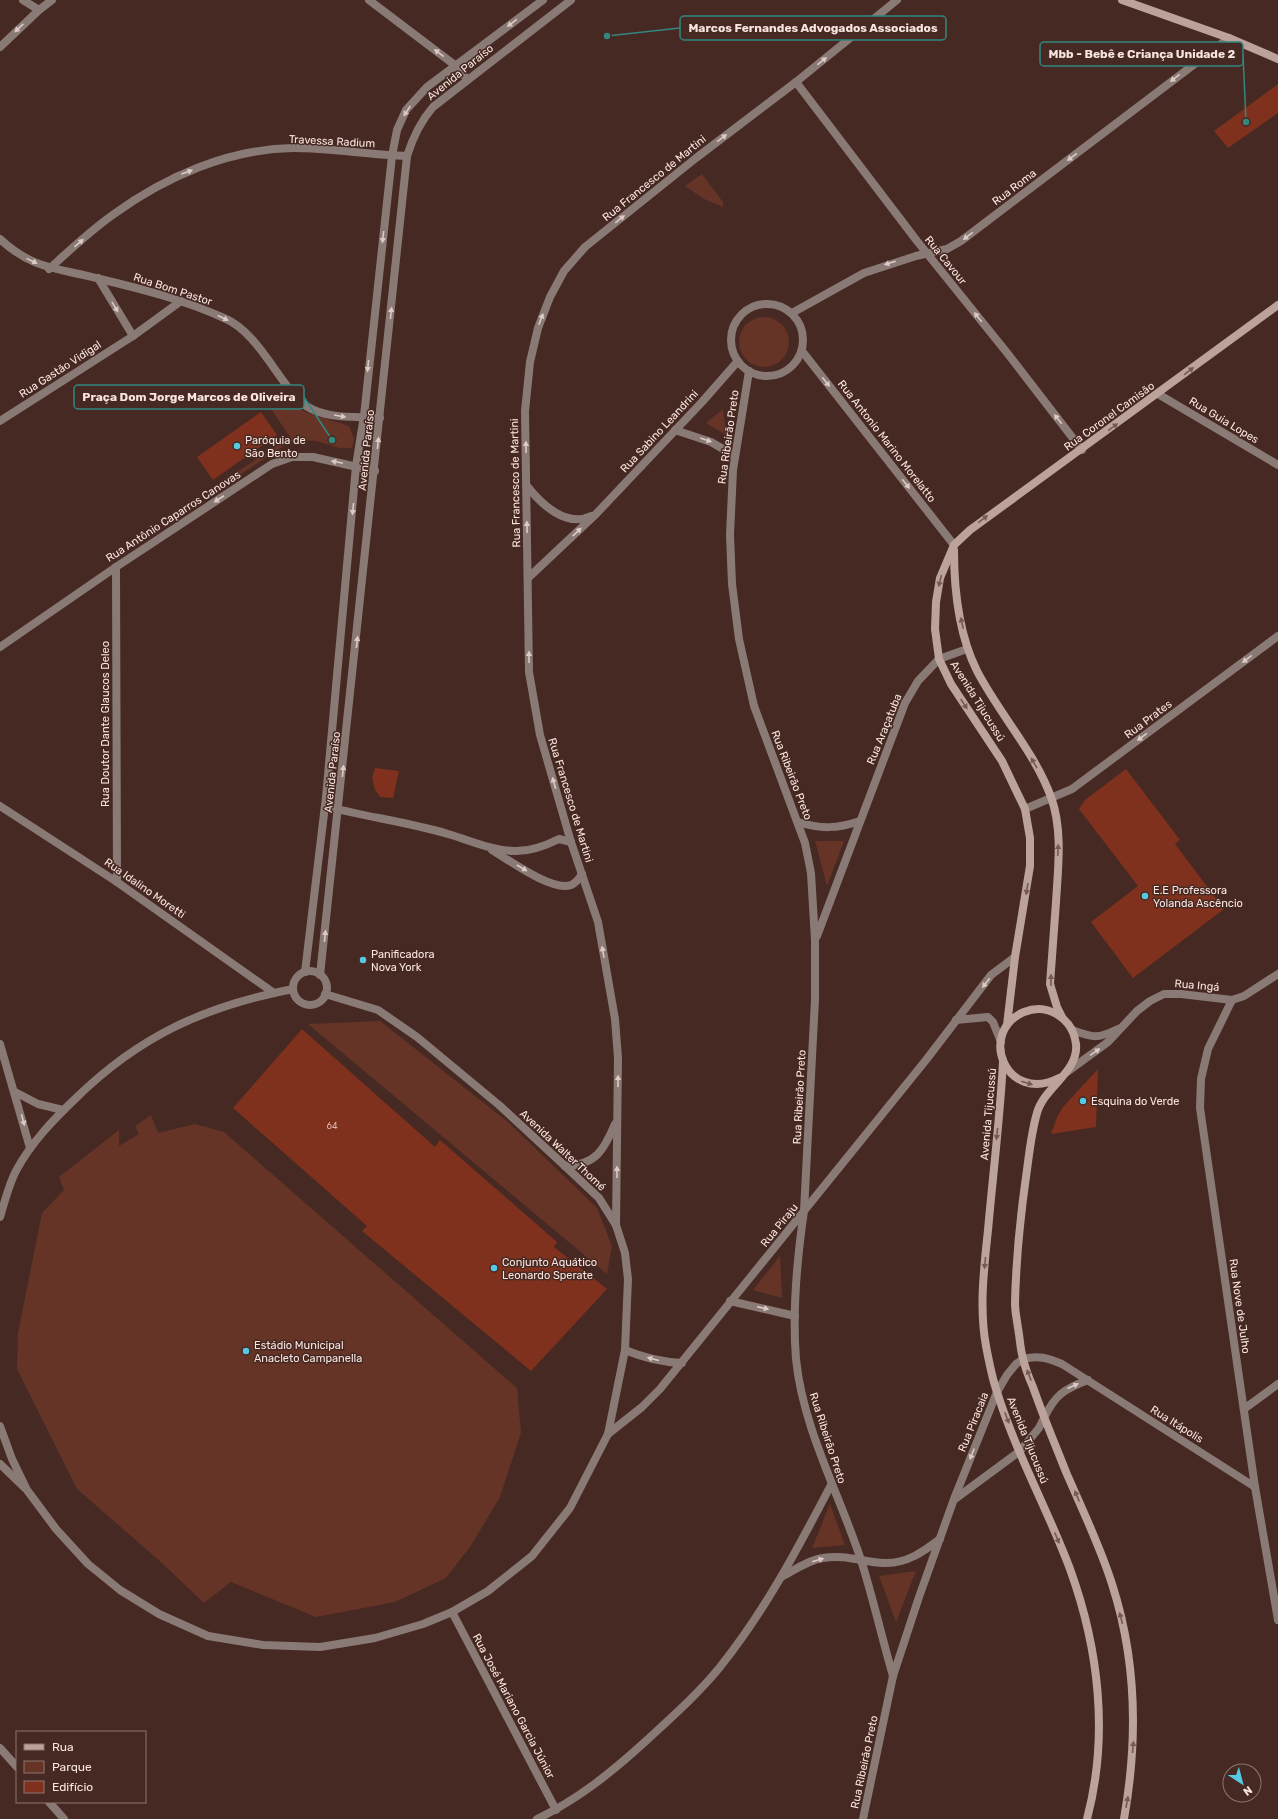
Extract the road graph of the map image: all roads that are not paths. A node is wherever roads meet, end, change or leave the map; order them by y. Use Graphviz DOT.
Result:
graph roads {
  1 [pos="23,0"];
  2 [pos="52,0"];
  3 [pos="369,0"];
  4 [pos="543,0"];
  5 [pos="571,0"];
  6 [pos="897,0"];
  7 [pos="1122,0"];
  8 [pos="38,10"];
  9 [pos="1229,38"];
  10 [pos="0,47"];
  11 [pos="1278,59"];
  12 [pos="456,66"];
  13 [pos="467,79"];
  14 [pos="796,82"];
  15 [pos="392,156"];
  16 [pos="407,156"];
  17 [pos="0,239"];
  18 [pos="928,254"];
  19 [pos="49,268"];
  20 [pos="98,278"];
  21 [pos="181,301"];
  22 [pos="1278,305"];
  23 [pos="792,313"];
  24 [pos="133,336"];
  25 [pos="802,351"];
  26 [pos="738,361"];
  27 [pos="749,371"];
  28 [pos="1158,394"];
  29 [pos="364,416"];
  30 [pos="380,418"];
  31 [pos="0,421"];
  32 [pos="675,430"];
  33 [pos="1082,450"];
  34 [pos="735,456"];
  35 [pos="1278,465"];
  36 [pos="356,466"];
  37 [pos="375,471"];
  38 [pos="527,486"];
  39 [pos="596,514"];
  40 [pos="954,545"];
  41 [pos="116,567"];
  42 [pos="528,578"];
  43 [pos="1278,636"];
  44 [pos="0,646"];
  45 [pos="967,649"];
  46 [pos="939,659"];
  47 [pos="1051,798"];
  48 [pos="0,806"];
  49 [pos="325,806"];
  50 [pos="1025,809"];
  51 [pos="339,810"];
  52 [pos="860,821"];
  53 [pos="798,822"];
  54 [pos="572,842"];
  55 [pos="488,847"];
  56 [pos="582,874"];
  57 [pos="117,882"];
  58 [pos="815,940"];
  59 [pos="1015,958"];
  60 [pos="305,972"];
  61 [pos="1278,974"];
  62 [pos="320,975"];
  63 [pos="293,989"];
  64 [pos="274,993"];
  65 [pos="325,994"];
  66 [pos="1232,1000"];
  67 [pos="1062,1017"];
  68 [pos="956,1020"];
  69 [pos="1007,1026"];
  70 [pos="1120,1028"];
  71 [pos="1072,1030"];
  72 [pos="1001,1042"];
  73 [pos="0,1044"];
  74 [pos="1003,1061"];
  75 [pos="1066,1072"];
  76 [pos="1059,1078"];
  77 [pos="15,1092"];
  78 [pos="63,1110"];
  79 [pos="617,1120"];
  80 [pos="30,1148"];
  81 [pos="565,1166"];
  82 [pos="804,1211"];
  83 [pos="0,1217"];
  84 [pos="616,1225"];
  85 [pos="730,1301"];
  86 [pos="795,1316"];
  87 [pos="625,1350"];
  88 [pos="1023,1359"];
  89 [pos="682,1363"];
  90 [pos="1088,1380"];
  91 [pos="1278,1384"];
  92 [pos="997,1392"];
  93 [pos="1244,1409"];
  94 [pos="1044,1418"];
  95 [pos="0,1426"];
  96 [pos="608,1434"];
  97 [pos="1020,1452"];
  98 [pos="0,1464"];
  99 [pos="831,1485"];
  100 [pos="1255,1486"];
  101 [pos="27,1490"];
  102 [pos="954,1499"];
  103 [pos="940,1539"];
  104 [pos="860,1559"];
  105 [pos="783,1576"];
  106 [pos="452,1612"];
  107 [pos="1278,1620"];
  108 [pos="893,1676"];
  109 [pos="0,1748"];
  110 [pos="16,1766"];
  111 [pos="50,1803"];
  112 [pos="556,1810"];
  113 [pos="64,1819"];
  114 [pos="537,1819"];
  115 [pos="863,1819"];
  116 [pos="1087,1819"];
  117 [pos="1124,1819"];
  1 -- 8 [label="street"];
  2 -- 8 [label="street"];
  12 -- 3 [label="street, one-way"];
  4 -- 12 [label="street, Avenida Paraíso, one-way"];
  5 -- 13 [label="street, Avenida Paraíso"];
  14 -- 6 [label="street, Rua Francesco de Martini, one-way"];
  7 -- 9 [label="main road"];
  8 -- 10 [label="street, one-way"];
  9 -- 11 [label="main road"];
  9 -- 18 [label="street, Rua Roma, one-way"];
  12 -- 13 [label="street"];
  12 -- 15 [label="street, Avenida Paraíso, one-way"];
  13 -- 16 [label="street, Avenida Paraíso"];
  14 -- 18 [label="street, Rua Cavour"];
  38 -- 14 [label="street, Rua Francesco de Martini, one-way"];
  15 -- 16 [label="street, Travessa Radium"];
  19 -- 15 [label="street, Travessa Radium, one-way"];
  15 -- 29 [label="street, Avenida Paraíso, one-way"];
  30 -- 16 [label="street, Avenida Paraíso, one-way"];
  17 -- 19 [label="street, Rua Bom Pastor, one-way"];
  18 -- 23 [label="street, Rua Roma, one-way"];
  33 -- 18 [label="street, Rua Cavour, one-way"];
  19 -- 20 [label="street, Rua Bom Pastor"];
  20 -- 21 [label="street, Rua Bom Pastor"];
  20 -- 24 [label="street, one-way"];
  21 -- 24 [label="street, Rua Gastão Vidigal"];
  21 -- 29 [label="street, Rua Bom Pastor, one-way"];
  28 -- 22 [label="main road, Rua Coronel Camisão, one-way"];
  23 -- 25 [label="street"];
  23 -- 26 [label="street"];
  24 -- 31 [label="street, Rua Gastão Vidigal"];
  25 -- 27 [label="street"];
  25 -- 40 [label="street, Rua Antonio Marino Morelatto, one-way"];
  26 -- 27 [label="street"];
  26 -- 32 [label="street, Rua Sabino Leandrini"];
  27 -- 34 [label="street, Rua Ribeirão Preto"];
  33 -- 28 [label="main road, Rua Coronel Camisão, one-way"];
  28 -- 35 [label="street, Rua Guia Lopes"];
  29 -- 30 [label="street, Rua Bom Pastor"];
  29 -- 36 [label="street, Avenida Paraíso"];
  37 -- 30 [label="street, Avenida Paraíso, one-way"];
  32 -- 34 [label="street, one-way"];
  32 -- 39 [label="street, Rua Sabino Leandrini"];
  40 -- 33 [label="main road, Rua Coronel Camisão, one-way"];
  34 -- 53 [label="street, Rua Ribeirão Preto"];
  36 -- 37 [label="street, Rua Antônio Caparros Canovas"];
  36 -- 41 [label="street, Rua Antônio Caparros Canovas, one-way"];
  36 -- 49 [label="street, Avenida Paraíso, one-way"];
  51 -- 37 [label="street, Avenida Paraíso, one-way"];
  38 -- 39 [label="street"];
  42 -- 38 [label="street, Rua Francesco de Martini, one-way"];
  42 -- 39 [label="street, Rua Sabino Leandrini, one-way"];
  45 -- 40 [label="main road, Avenida Tijucussú, one-way"];
  40 -- 46 [label="main road, Avenida Tijucussú, one-way"];
  41 -- 44 [label="street, Rua Antônio Caparros Canovas"];
  41 -- 57 [label="street, Rua Doutor Dante Glaucos Deleo"];
  54 -- 42 [label="street, Rua Francesco de Martini, one-way"];
  43 -- 47 [label="street, Rua Prates, one-way"];
  45 -- 46 [label="street, Rua Araçatuba"];
  47 -- 45 [label="main road, Avenida Tijucussú, one-way"];
  46 -- 50 [label="main road, Avenida Tijucussú, one-way"];
  46 -- 52 [label="street, Rua Araçatuba"];
  47 -- 50 [label="street, Rua Prates"];
  67 -- 47 [label="main road, Avenida Tijucussú, one-way"];
  48 -- 57 [label="street, Rua Idalino Moretti"];
  49 -- 51 [label="street"];
  49 -- 60 [label="street, Avenida Paraíso"];
  50 -- 59 [label="main road, Avenida Tijucussú, one-way"];
  51 -- 55 [label="street"];
  62 -- 51 [label="street, Avenida Paraíso, one-way"];
  52 -- 53 [label="street"];
  52 -- 58 [label="street, Rua Araçatuba"];
  53 -- 58 [label="street, Rua Ribeirão Preto"];
  54 -- 55 [label="street"];
  54 -- 56 [label="street, Rua Francesco de Martini"];
  55 -- 56 [label="street, one-way"];
  79 -- 56 [label="street, Rua Francesco de Martini, one-way"];
  57 -- 64 [label="street, Rua Idalino Moretti"];
  58 -- 82 [label="street, Rua Ribeirão Preto"];
  59 -- 68 [label="street, Rua Piraju, one-way"];
  59 -- 69 [label="main road, Avenida Tijucussú"];
  60 -- 62 [label="street"];
  60 -- 63 [label="street"];
  61 -- 66 [label="street, Rua Ingá"];
  62 -- 65 [label="street"];
  63 -- 64 [label="street"];
  63 -- 65 [label="street"];
  64 -- 78 [label="street"];
  65 -- 81 [label="street, Avenida Walter Thomé"];
  66 -- 70 [label="street, Rua Ingá"];
  66 -- 93 [label="street, Rua Nove de Julho"];
  67 -- 69 [label="main road"];
  67 -- 71 [label="main road, Avenida Tijucussú"];
  68 -- 72 [label="street"];
  68 -- 82 [label="street, Rua Piraju"];
  69 -- 72 [label="main road, Avenida Tijucussú"];
  70 -- 71 [label="street, Rua Ingá"];
  75 -- 70 [label="street, Rua Ingá, one-way"];
  71 -- 75 [label="main road, Avenida Tijucussú"];
  72 -- 74 [label="main road, Avenida Tijucussú"];
  73 -- 77 [label="street"];
  74 -- 76 [label="main road, Avenida Tijucussú, one-way"];
  74 -- 92 [label="main road, Avenida Tijucussú, one-way"];
  75 -- 76 [label="main road, Avenida Tijucussú"];
  76 -- 88 [label="main road, Avenida Tijucussú"];
  77 -- 78 [label="street"];
  77 -- 80 [label="street, one-way"];
  78 -- 80 [label="street"];
  79 -- 81 [label="street, Rua Francesco de Martini"];
  84 -- 79 [label="street, Rua Francesco de Martini, one-way"];
  80 -- 83 [label="street"];
  81 -- 84 [label="street, Avenida Walter Thomé"];
  82 -- 85 [label="street, Rua Piraju"];
  82 -- 86 [label="street, Rua Ribeirão Preto"];
  84 -- 87 [label="street, Avenida Walter Thomé"];
  85 -- 86 [label="street, one-way"];
  85 -- 89 [label="street, Rua Piraju"];
  86 -- 99 [label="street, Rua Ribeirão Preto"];
  89 -- 87 [label="street, one-way"];
  87 -- 96 [label="street, Avenida Walter Thomé"];
  88 -- 90 [label="street, Rua Itápolis"];
  88 -- 92 [label="street, Rua Piracaia"];
  94 -- 88 [label="main road, Avenida Tijucussú, one-way"];
  89 -- 96 [label="street, Rua Piraju"];
  94 -- 90 [label="street, one-way"];
  90 -- 100 [label="street, Rua Itápolis"];
  91 -- 93 [label="street"];
  92 -- 97 [label="main road, Avenida Tijucussú, one-way"];
  92 -- 102 [label="street, Rua Piracaia, one-way"];
  93 -- 100 [label="street, Rua Nove de Julho"];
  94 -- 97 [label="street"];
  117 -- 94 [label="main road, Avenida Tijucussú, one-way"];
  95 -- 101 [label="street, Avenida Walter Thomé"];
  96 -- 106 [label="street, Avenida Walter Thomé"];
  97 -- 102 [label="street"];
  97 -- 116 [label="main road, Avenida Tijucussú, one-way"];
  98 -- 101 [label="street"];
  99 -- 104 [label="street, Rua Ribeirão Preto"];
  99 -- 105 [label="street"];
  100 -- 107 [label="street, Rua Nove de Julho"];
  101 -- 106 [label="street, Avenida Walter Thomé"];
  102 -- 103 [label="street, Rua Piracaia"];
  103 -- 104 [label="street"];
  103 -- 108 [label="street, Rua Piracaia"];
  105 -- 104 [label="street, one-way"];
  104 -- 108 [label="street, Rua Ribeirão Preto"];
  105 -- 112 [label="street"];
  106 -- 112 [label="street, Rua José Mariano Garcia Júnior"];
  108 -- 115 [label="street, Rua Ribeirão Preto"];
  109 -- 110 [label="street"];
  111 -- 113 [label="street"];
  112 -- 114 [label="street"];
}
